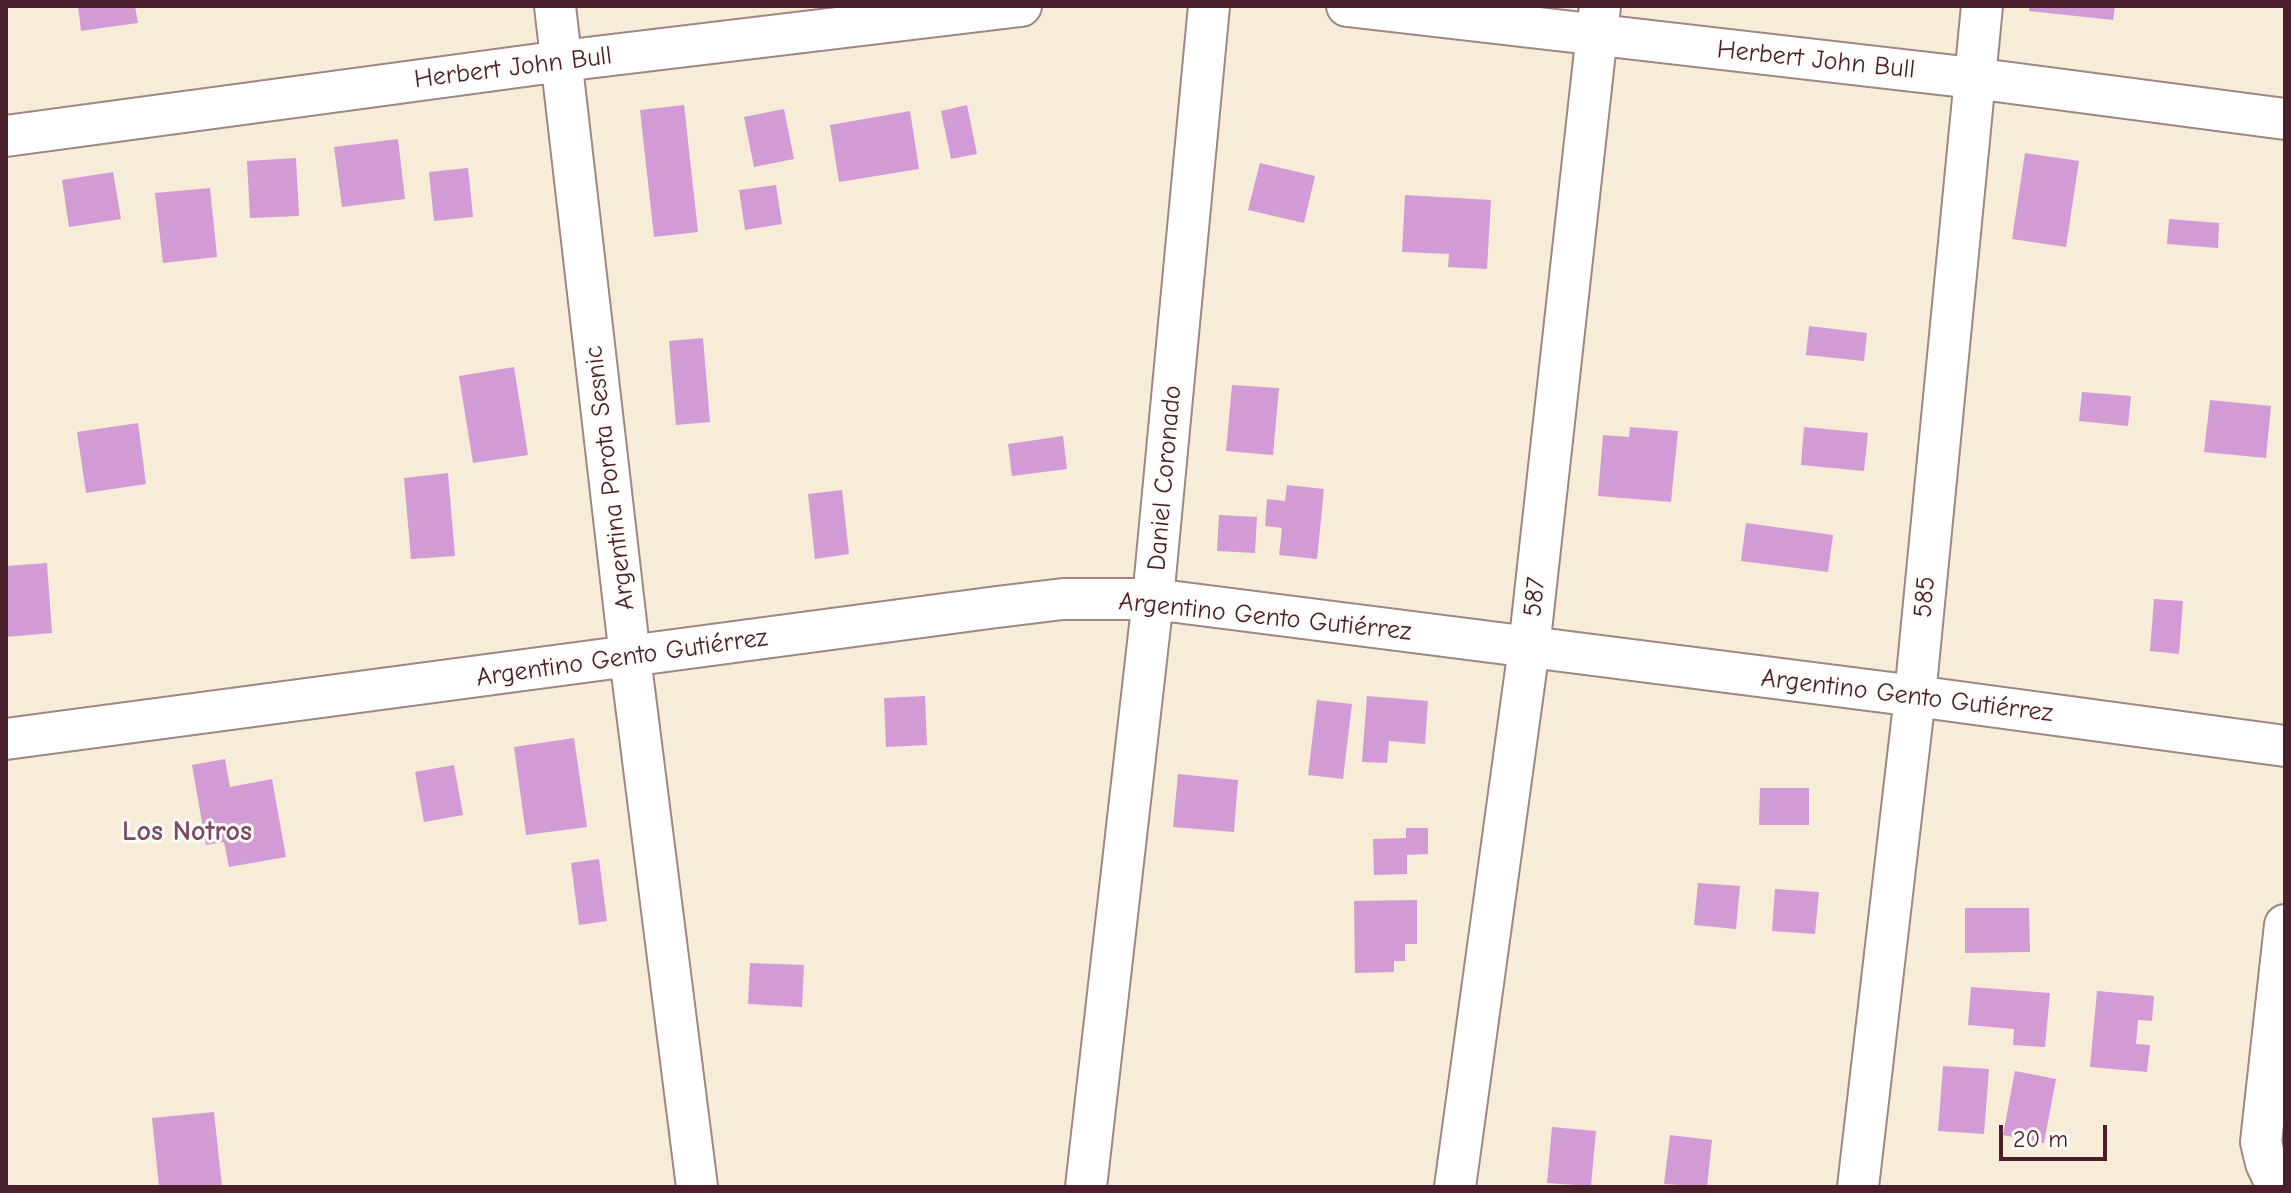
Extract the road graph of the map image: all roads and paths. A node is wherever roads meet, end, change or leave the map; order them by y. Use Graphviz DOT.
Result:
graph roads {
  1 [pos="555,6"];
  2 [pos="1021,6"];
  3 [pos="1209,6"];
  4 [pos="1347,6"];
  5 [pos="1982,6"];
  6 [pos="1598,21"];
  7 [pos="562,61"];
  8 [pos="1973,78"];
  9 [pos="2285,119"];
  10 [pos="6,136"];
  11 [pos="1153,599"];
  12 [pos="1529,648"];
  13 [pos="630,657"];
  14 [pos="1915,696"];
  15 [pos="6,739"];
  16 [pos="2285,746"];
  17 [pos="2285,925"];
  18 [pos="2276,1182"];
  19 [pos="697,1187"];
  20 [pos="1086,1187"];
  21 [pos="1455,1187"];
  22 [pos="1858,1187"];
  1 -- 7 [label="street, Argentina Porota Sesnic"];
  2 -- 7 [label="street, Herbert John Bull"];
  3 -- 11 [label="street, Daniel Coronado"];
  4 -- 6 [label="street, Herbert John Bull"];
  5 -- 8 [label="street, 585"];
  6 -- 8 [label="street, Herbert John Bull"];
  6 -- 12 [label="street, 587"];
  7 -- 10 [label="street, Herbert John Bull"];
  7 -- 13 [label="street, Argentina Porota Sesnic"];
  8 -- 9 [label="street, Herbert John Bull"];
  8 -- 14 [label="street, 585"];
  11 -- 12 [label="street, Argentino Gento Gutiérrez"];
  11 -- 13 [label="street, Argentino Gento Gutiérrez"];
  11 -- 20 [label="street, Daniel Coronado"];
  12 -- 14 [label="street, Argentino Gento Gutiérrez"];
  12 -- 21 [label="street, 587"];
  13 -- 15 [label="street, Argentino Gento Gutiérrez"];
  13 -- 19 [label="street, Argentina Porota Sesnic"];
  14 -- 16 [label="street, Argentino Gento Gutiérrez"];
  14 -- 22 [label="street, 585"];
  17 -- 18 [label="street"];
}
